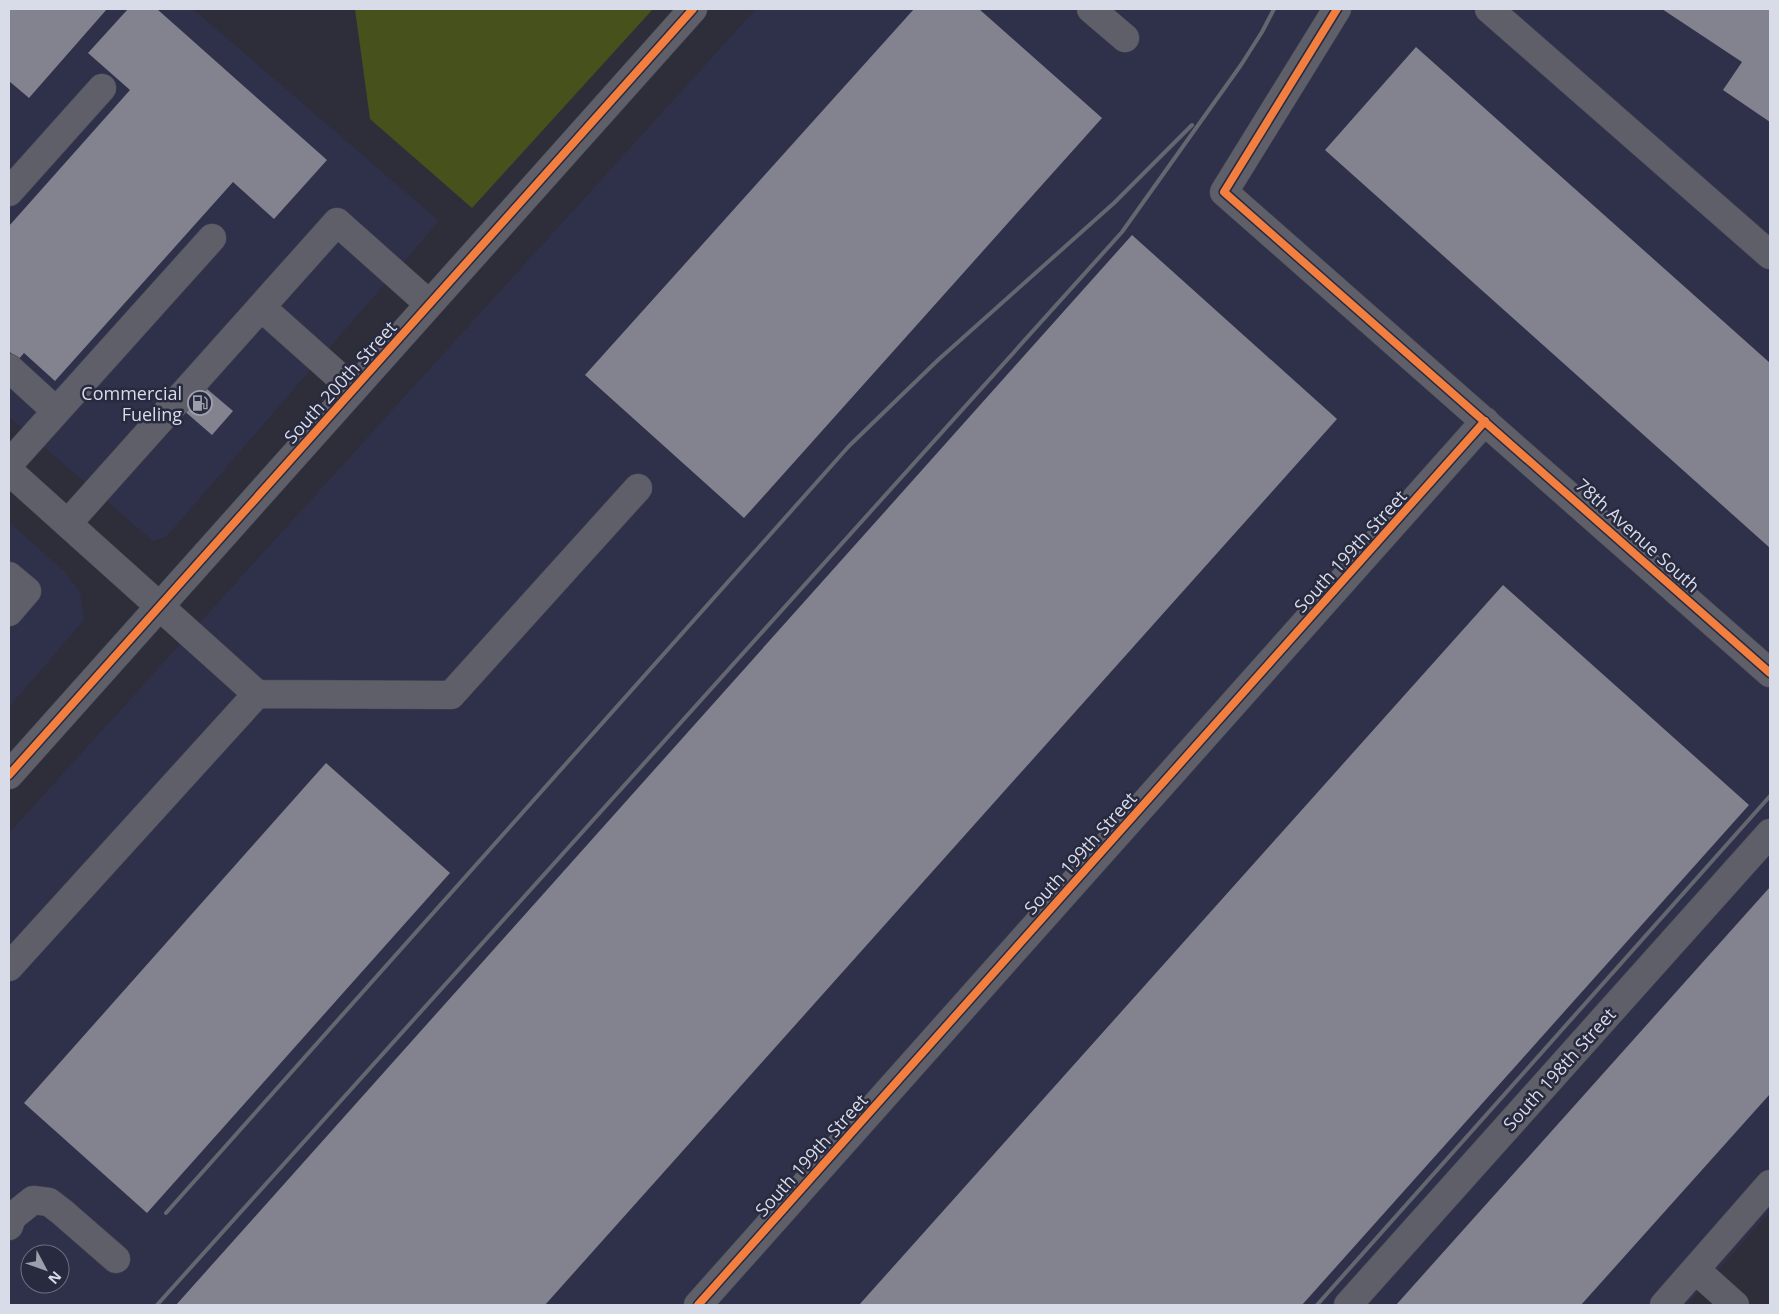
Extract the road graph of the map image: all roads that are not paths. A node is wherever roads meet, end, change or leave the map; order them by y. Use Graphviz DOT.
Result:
graph roads {
  1 [pos="693,9"];
  2 [pos="1091,9"];
  3 [pos="1337,9"];
  4 [pos="1489,9"];
  5 [pos="1126,38"];
  6 [pos="102,88"];
  7 [pos="9,192"];
  8 [pos="212,238"];
  9 [pos="1770,254"];
  10 [pos="429,304"];
  11 [pos="261,307"];
  12 [pos="9,368"];
  13 [pos="353,389"];
  14 [pos="56,411"];
  15 [pos="1486,421"];
  16 [pos="9,464"];
  17 [pos="9,471"];
  18 [pos="638,488"];
  19 [pos="68,524"];
  20 [pos="9,576"];
  21 [pos="160,606"];
  22 [pos="9,612"];
  23 [pos="1770,673"];
  24 [pos="256,694"];
  25 [pos="9,775"];
  26 [pos="1770,833"];
  27 [pos="9,967"];
  28 [pos="1770,1184"];
  29 [pos="9,1226"];
  30 [pos="116,1259"];
  31 [pos="1696,1270"];
  32 [pos="698,1305"];
  33 [pos="1348,1305"];
  34 [pos="1664,1305"];
  35 [pos="1735,1305"];
  1 -- 10 [label="street, South 200th Street"];
  2 -- 5 [label="street"];
  3 -- 15 [label="street, 78th Avenue South"];
  4 -- 9 [label="street"];
  6 -- 7 [label="street"];
  8 -- 14 [label="street"];
  10 -- 11 [label="street"];
  10 -- 13 [label="street, South 200th Street"];
  11 -- 13 [label="street"];
  11 -- 19 [label="street"];
  12 -- 14 [label="street"];
  13 -- 21 [label="street, South 200th Street"];
  14 -- 16 [label="street"];
  15 -- 23 [label="street, 78th Avenue South"];
  15 -- 32 [label="street, South 199th Street"];
  17 -- 19 [label="street"];
  18 -- 24 [label="street"];
  19 -- 21 [label="street"];
  20 -- 22 [label="street"];
  21 -- 24 [label="street"];
  21 -- 25 [label="street, South 200th Street"];
  24 -- 27 [label="street"];
  26 -- 33 [label="street, South 198th Street"];
  28 -- 31 [label="street"];
  29 -- 30 [label="street"];
  31 -- 34 [label="street"];
  31 -- 35 [label="street"];
}
